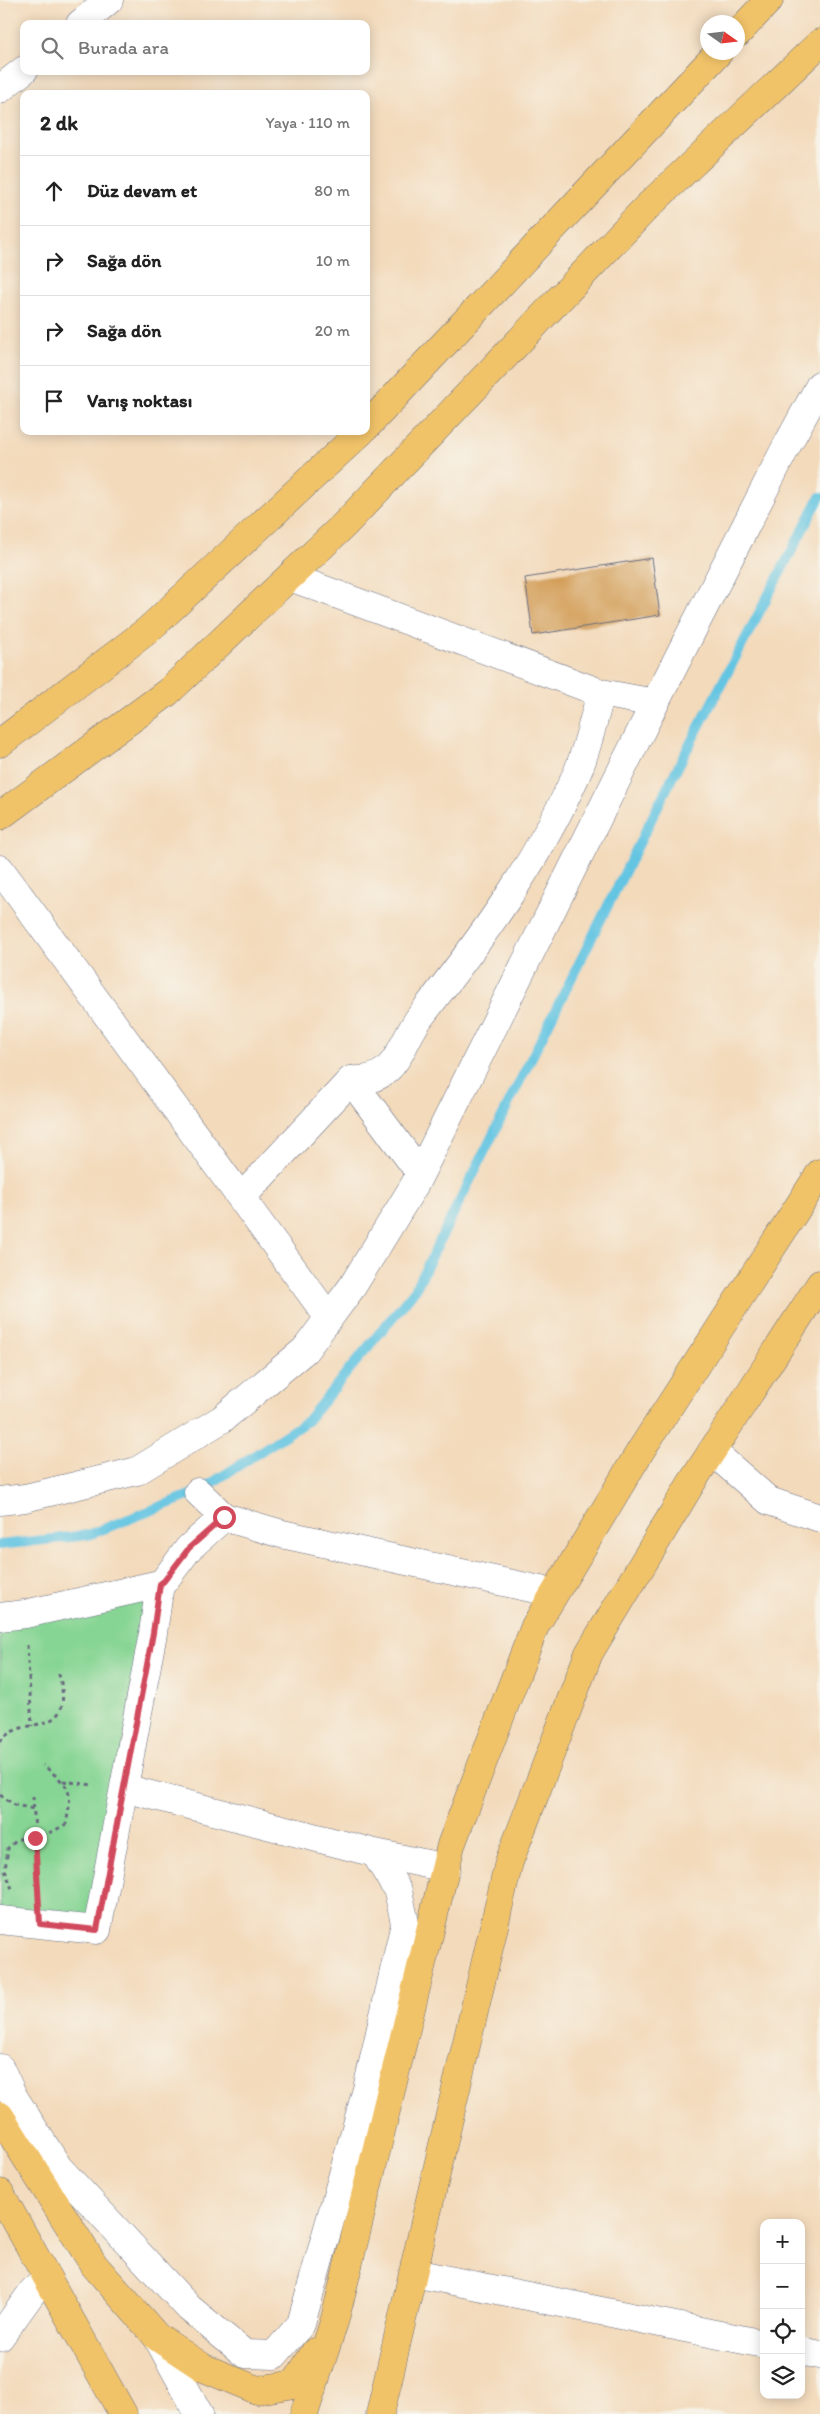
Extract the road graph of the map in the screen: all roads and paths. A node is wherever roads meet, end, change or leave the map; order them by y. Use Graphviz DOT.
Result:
graph roads {
  1 [pos="109,0"];
  2 [pos="769,0"];
  3 [pos="85,20"];
  4 [pos="745,26"];
  5 [pos="820,43"];
  6 [pos="711,60"];
  7 [pos="20,73"];
  8 [pos="0,90"];
  9 [pos="820,385"];
  10 [pos="370,423"];
  11 [pos="358,435"];
  12 [pos="290,576"];
  13 [pos="601,693"];
  14 [pos="655,703"];
  15 [pos="0,743"];
  16 [pos="0,816"];
  17 [pos="0,868"];
  18 [pos="352,1080"];
  19 [pos="420,1173"];
  20 [pos="820,1173"];
  21 [pos="241,1198"];
  22 [pos="820,1284"];
  23 [pos="329,1318"];
  24 [pos="712,1450"];
  25 [pos="198,1492"];
  26 [pos="0,1501"];
  27 [pos="224,1517"];
  28 [pos="820,1518"];
  29 [pos="160,1584"];
  30 [pos="554,1593"];
  31 [pos="13,1616"];
  32 [pos="58,1671"];
  33 [pos="32,1726"];
  34 [pos="0,1742"];
  35 [pos="43,1765"];
  36 [pos="124,1788"];
  37 [pos="0,1795"];
  38 [pos="33,1796"];
  39 [pos="34,1809"];
  40 [pos="35,1838"];
  41 [pos="375,1853"];
  42 [pos="446,1868"];
  43 [pos="15,1892"];
  44 [pos="0,1920"];
  45 [pos="40,1924"];
  46 [pos="0,2068"];
  47 [pos="0,2116"];
  48 [pos="0,2193"];
  49 [pos="8,2223"];
  50 [pos="414,2273"];
  51 [pos="47,2279"];
  52 [pos="335,2319"];
  53 [pos="157,2336"];
  54 [pos="0,2337"];
  55 [pos="760,2343"];
  56 [pos="805,2352"];
  57 [pos="820,2355"];
  58 [pos="122,2414"];
  59 [pos="199,2414"];
  60 [pos="304,2414"];
  61 [pos="380,2414"];
  1 -- 3 [label="street"];
  2 -- 4 [label="main road"];
  5 -- 12 [label="main road"];
  6 -- 10 [label="main road"];
  7 -- 8 [label="street"];
  9 -- 14 [label="street"];
  11 -- 15 [label="main road"];
  12 -- 13 [label="street"];
  12 -- 16 [label="main road"];
  13 -- 14 [label="street"];
  13 -- 18 [label="street"];
  14 -- 19 [label="street"];
  17 -- 21 [label="street"];
  18 -- 19 [label="street"];
  18 -- 21 [label="street"];
  19 -- 23 [label="street"];
  20 -- 30 [label="main road"];
  21 -- 23 [label="street"];
  22 -- 24 [label="main road"];
  23 -- 26 [label="street"];
  24 -- 28 [label="street"];
  24 -- 50 [label="main road"];
  25 -- 27 [label="street"];
  27 -- 29 [label="street"];
  27 -- 30 [label="street"];
  29 -- 31 [label="street"];
  29 -- 36 [label="street"];
  30 -- 42 [label="main road"];
  31 -- 33 [label="path"];
  32 -- 33 [label="path"];
  33 -- 34 [label="path"];
  35 -- 40 [label="path"];
  36 -- 41 [label="street"];
  36 -- 45 [label="street"];
  37 -- 39 [label="path"];
  38 -- 39 [label="path"];
  39 -- 40 [label="path"];
  40 -- 43 [label="path"];
  40 -- 45 [label="path"];
  41 -- 42 [label="street"];
  41 -- 46 [label="street"];
  42 -- 52 [label="main road"];
  44 -- 45 [label="street"];
  47 -- 53 [label="main road"];
  48 -- 49 [label="main road"];
  49 -- 51 [label="main road"];
  50 -- 55 [label="street"];
  50 -- 61 [label="main road"];
  51 -- 54 [label="street"];
  51 -- 58 [label="main road"];
  52 -- 53 [label="main road"];
  52 -- 60 [label="main road"];
  53 -- 59 [label="street"];
  56 -- 57 [label="street"];
}
